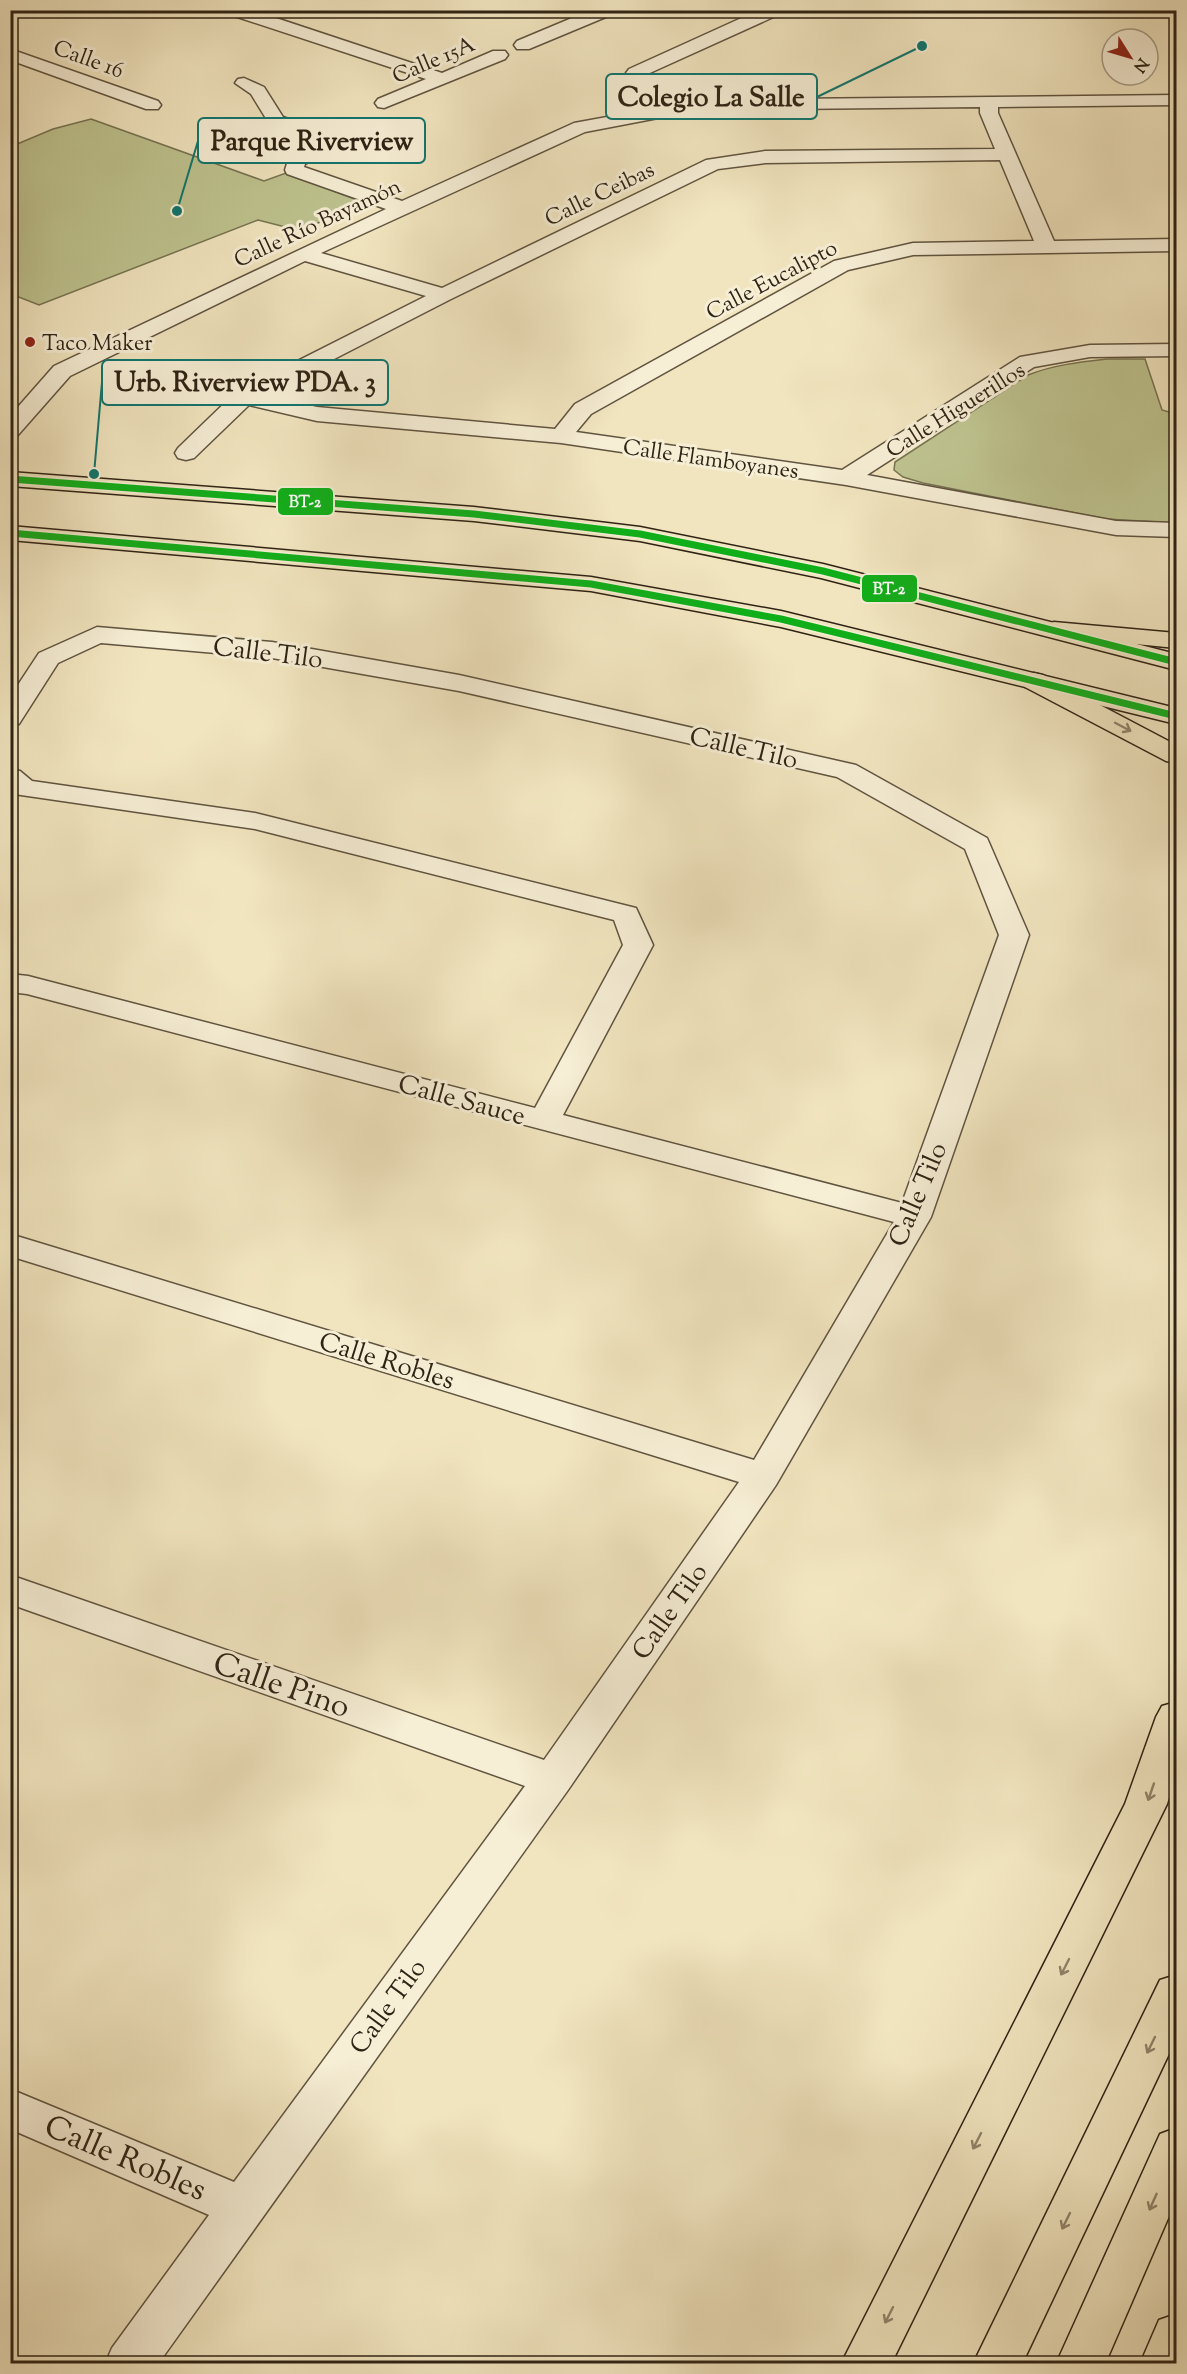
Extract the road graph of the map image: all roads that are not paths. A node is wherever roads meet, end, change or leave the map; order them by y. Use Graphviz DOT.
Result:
graph roads {
  1 [pos="234,10"];
  2 [pos="563,10"];
  3 [pos="607,10"];
  4 [pos="774,10"];
  5 [pos="589,18"];
  6 [pos="523,45"];
  7 [pos="10,54"];
  8 [pos="499,55"];
  9 [pos="635,73"];
  10 [pos="444,78"];
  11 [pos="244,83"];
  12 [pos="1176,100"];
  13 [pos="989,102"];
  14 [pos="384,103"];
  15 [pos="152,105"];
  16 [pos="363,130"];
  17 [pos="337,142"];
  18 [pos="1006,154"];
  19 [pos="403,208"];
  20 [pos="1176,244"];
  21 [pos="1046,246"];
  22 [pos="303,254"];
  23 [pos="444,295"];
  24 [pos="1176,350"];
  25 [pos="244,397"];
  26 [pos="10,430"];
  27 [pos="561,436"];
  28 [pos="186,453"];
  29 [pos="846,478"];
  30 [pos="10,480"];
  31 [pos="1176,530"];
  32 [pos="10,533"];
  33 [pos="1054,630"];
  34 [pos="1176,641"];
  35 [pos="1176,662"];
  36 [pos="1034,681"];
  37 [pos="1176,716"];
  38 [pos="10,718"];
  39 [pos="1176,755"];
  40 [pos="10,777"];
  41 [pos="10,983"];
  42 [pos="544,1120"];
  43 [pos="914,1217"];
  44 [pos="10,1245"];
  45 [pos="763,1476"];
  46 [pos="10,1589"];
  47 [pos="1176,1717"];
  48 [pos="553,1779"];
  49 [pos="1176,1992"];
  50 [pos="10,2108"];
  51 [pos="1176,2148"];
  52 [pos="241,2206"];
  53 [pos="1176,2336"];
  54 [pos="129,2364"];
  55 [pos="865,2364"];
  56 [pos="997,2364"];
  57 [pos="1080,2364"];
  58 [pos="1165,2364"];
  1 -- 10 [label="street"];
  2 -- 5 [label="street"];
  3 -- 5 [label="street"];
  4 -- 9 [label="street"];
  5 -- 6 [label="street"];
  7 -- 15 [label="street, Calle 16"];
  8 -- 10 [label="street, Calle 15A"];
  10 -- 14 [label="street, Calle 15A"];
  11 -- 17 [label="street"];
  12 -- 13 [label="street, Calle Río Bayamón"];
  13 -- 18 [label="street"];
  13 -- 19 [label="street, Calle Río Bayamón"];
  16 -- 17 [label="street"];
  17 -- 19 [label="street"];
  18 -- 21 [label="street"];
  18 -- 23 [label="street, Calle Ceibas"];
  19 -- 22 [label="street, Calle Río Bayamón"];
  20 -- 21 [label="street, Calle Eucalipto"];
  21 -- 27 [label="street, Calle Eucalipto"];
  22 -- 23 [label="street"];
  22 -- 26 [label="street, Calle Río Bayamón"];
  23 -- 25 [label="street, Calle Ceibas"];
  24 -- 29 [label="street, Calle Higuerillos"];
  25 -- 27 [label="street, Calle Flamboyanes"];
  25 -- 28 [label="street, Calle Ceibas"];
  27 -- 29 [label="street, Calle Flamboyanes"];
  29 -- 31 [label="street, Calle Flamboyanes"];
  30 -- 33 [label="main road"];
  32 -- 36 [label="main road"];
  33 -- 34 [label="main road"];
  33 -- 35 [label="main road"];
  36 -- 37 [label="main road"];
  36 -- 39 [label="main road, one-way"];
  38 -- 43 [label="street, Calle Tilo"];
  40 -- 42 [label="street"];
  41 -- 42 [label="street, Calle Sauce"];
  42 -- 43 [label="street, Calle Sauce"];
  43 -- 45 [label="street, Calle Tilo"];
  44 -- 45 [label="street, Calle Robles"];
  45 -- 48 [label="street, Calle Tilo"];
  46 -- 48 [label="street, Calle Pino"];
  47 -- 55 [label="main road, one-way"];
  48 -- 52 [label="street, Calle Tilo"];
  49 -- 56 [label="main road, one-way"];
  50 -- 52 [label="street, Calle Robles"];
  51 -- 57 [label="main road, one-way"];
  52 -- 54 [label="street, Calle Tilo"];
  53 -- 58 [label="main road"];
}
